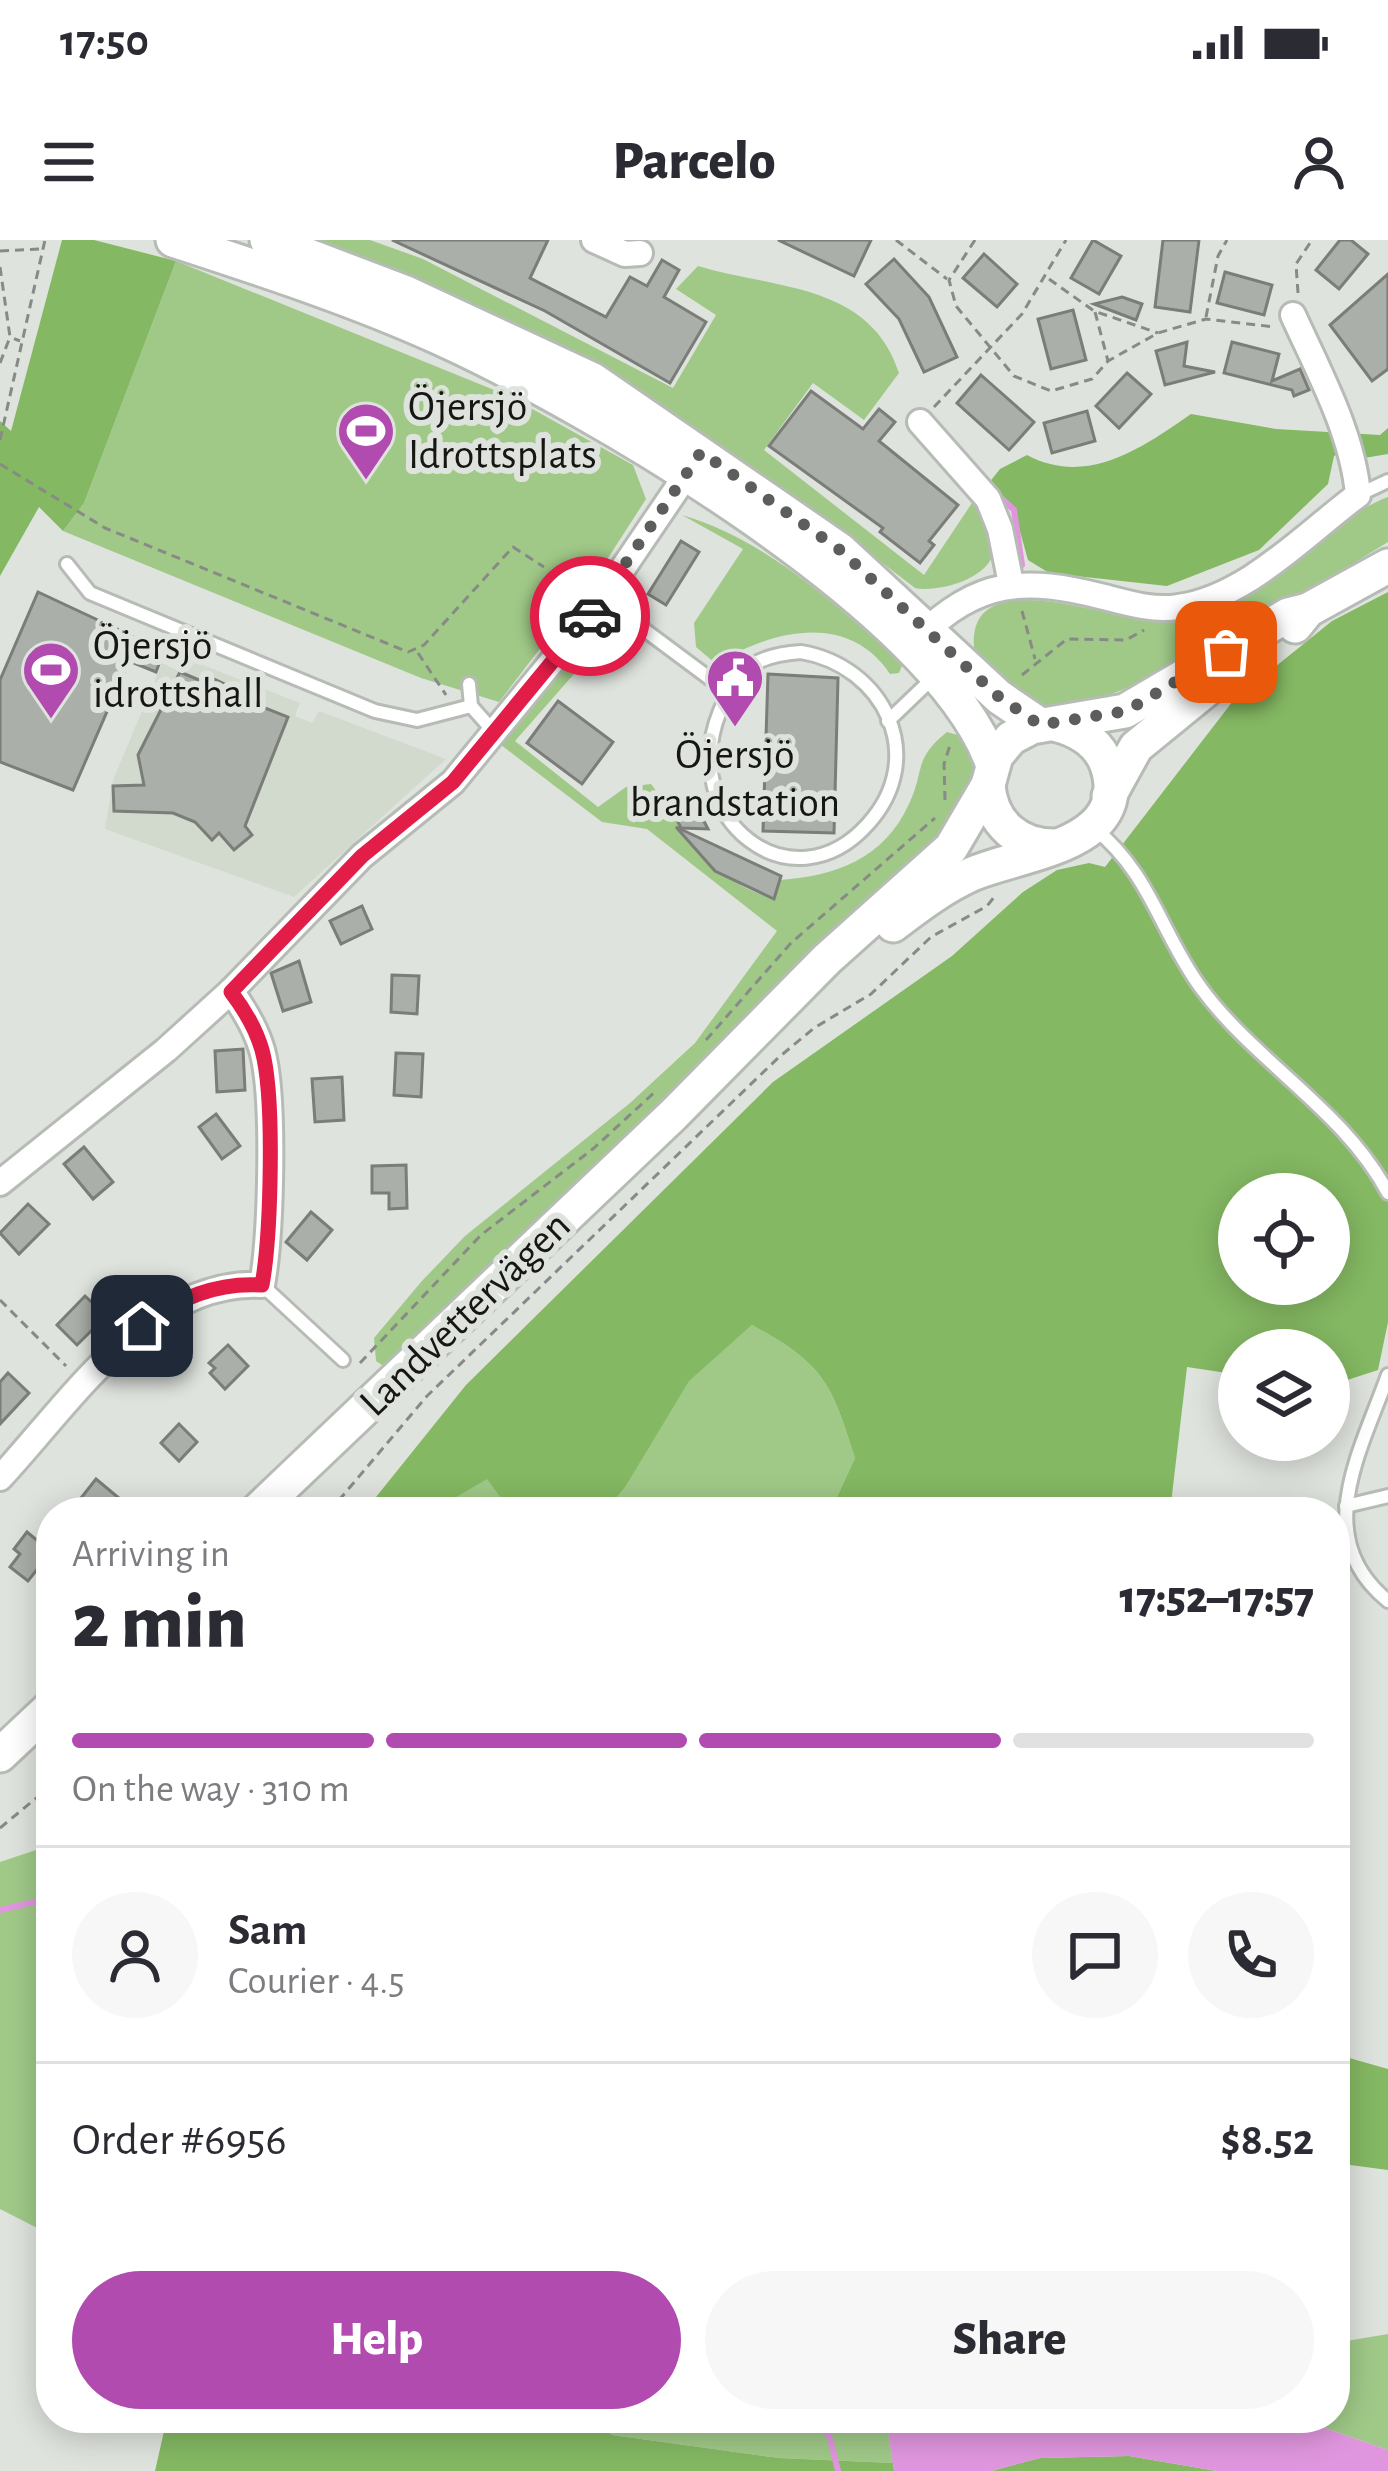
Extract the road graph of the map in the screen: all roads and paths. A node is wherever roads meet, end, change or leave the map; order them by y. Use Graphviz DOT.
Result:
graph roads {
  1 [pos="45,240"];
  2 [pos="173,240"];
  3 [pos="267,240"];
  4 [pos="594,240"];
  5 [pos="896,240"];
  6 [pos="975,240"];
  7 [pos="1066,240"];
  8 [pos="1227,240"];
  9 [pos="1312,240"];
  10 [pos="225,248"];
  11 [pos="43,250"];
  12 [pos="0,251"];
  13 [pos="640,253"];
  14 [pos="0,267"];
  15 [pos="1047,278"];
  16 [pos="949,280"];
  17 [pos="1094,310"];
  18 [pos="1293,315"];
  19 [pos="1206,319"];
  20 [pos="1159,333"];
  21 [pos="10,337"];
  22 [pos="22,341"];
  23 [pos="991,344"];
  24 [pos="1108,361"];
  25 [pos="0,363"];
  26 [pos="920,422"];
  27 [pos="0,440"];
  28 [pos="0,464"];
  29 [pos="694,464"];
  30 [pos="1388,482"];
  31 [pos="1358,495"];
  32 [pos="67,564"];
  33 [pos="1388,566"];
  34 [pos="561,573"];
  35 [pos="1014,583"];
  36 [pos="546,595"];
  37 [pos="600,603"];
  38 [pos="1154,607"];
  39 [pos="1308,610"];
  40 [pos="919,637"];
  41 [pos="417,652"];
  42 [pos="1036,661"];
  43 [pos="935,675"];
  44 [pos="1022,675"];
  45 [pos="470,684"];
  46 [pos="728,692"];
  47 [pos="471,706"];
  48 [pos="455,711"];
  49 [pos="888,721"];
  50 [pos="1049,725"];
  51 [pos="496,734"];
  52 [pos="953,740"];
  53 [pos="990,774"];
  54 [pos="1109,796"];
  55 [pos="951,823"];
  56 [pos="1093,827"];
  57 [pos="1058,845"];
  58 [pos="989,867"];
  59 [pos="231,992"];
  60 [pos="700,1047"];
  61 [pos="666,1102"];
  62 [pos="0,1183"];
  63 [pos="1388,1192"];
  64 [pos="262,1285"];
  65 [pos="0,1300"];
  66 [pos="344,1360"];
  67 [pos="1388,1376"];
  68 [pos="86,1386"];
  69 [pos="0,1478"];
  70 [pos="1388,1496"];
  71 [pos="271,1497"];
  72 [pos="342,1497"];
  73 [pos="1349,1497"];
  74 [pos="1350,1505"];
  75 [pos="1350,1536"];
  76 [pos="1388,1600"];
  77 [pos="36,1721"];
  78 [pos="0,1755"];
  79 [pos="36,1798"];
  80 [pos="0,1828"];
  1 -- 11 [label="path"];
  2 -- 10 [label="street"];
  3 -- 29 [label="street"];
  4 -- 13 [label="street"];
  5 -- 16 [label="path"];
  6 -- 16 [label="path"];
  7 -- 15 [label="path"];
  8 -- 19 [label="path"];
  9 -- 18 [label="path"];
  10 -- 29 [label="street"];
  11 -- 12 [label="path"];
  11 -- 22 [label="path"];
  14 -- 21 [label="path"];
  15 -- 17 [label="path"];
  15 -- 23 [label="path"];
  16 -- 23 [label="path"];
  17 -- 20 [label="path"];
  17 -- 24 [label="path"];
  18 -- 19 [label="path"];
  18 -- 31 [label="street"];
  19 -- 20 [label="path"];
  20 -- 24 [label="path"];
  21 -- 22 [label="path"];
  21 -- 25 [label="path"];
  22 -- 27 [label="path"];
  23 -- 24 [label="path"];
  23 -- 26 [label="path"];
  26 -- 35 [label="street"];
  28 -- 41 [label="path"];
  29 -- 37 [label="street"];
  29 -- 40 [label="street"];
  30 -- 31 [label="lane"];
  31 -- 38 [label="street"];
  32 -- 48 [label="lane"];
  33 -- 39 [label="street, Landvettervägen"];
  34 -- 36 [label="lane"];
  34 -- 37 [label="lane"];
  34 -- 41 [label="path"];
  35 -- 38 [label="street"];
  35 -- 40 [label="street"];
  35 -- 42 [label="path"];
  37 -- 46 [label="lane"];
  37 -- 51 [label="street"];
  38 -- 42 [label="path"];
  39 -- 50 [label="street, Landvettervägen"];
  39 -- 54 [label="street, Landvettervägen"];
  40 -- 43 [label="street"];
  40 -- 50 [label="street"];
  41 -- 48 [label="path"];
  42 -- 44 [label="path"];
  43 -- 49 [label="lane"];
  43 -- 53 [label="street"];
  45 -- 47 [label="lane"];
  46 -- 49 [label="lane"];
  46 -- 49 [label="lane"];
  47 -- 48 [label="lane"];
  47 -- 51 [label="lane"];
  50 -- 53 [label="street, Landvettervägen"];
  50 -- 54 [label="street"];
  51 -- 59 [label="street"];
  52 -- 55 [label="path"];
  53 -- 55 [label="street, Landvettervägen"];
  53 -- 57 [label="street"];
  54 -- 56 [label="street, Landvettervägen"];
  55 -- 60 [label="path"];
  55 -- 61 [label="street, Landvettervägen"];
  56 -- 57 [label="street, Landvettervägen"];
  56 -- 63 [label="lane"];
  57 -- 58 [label="street, Landvettervägen"];
  58 -- 61 [label="street, Landvettervägen"];
  58 -- 72 [label="path"];
  59 -- 62 [label="street"];
  59 -- 64 [label="street"];
  61 -- 66 [label="path"];
  61 -- 71 [label="street, Landvettervägen"];
  64 -- 66 [label="lane"];
  64 -- 68 [label="street"];
  65 -- 68 [label="path"];
  67 -- 73 [label="lane"];
  68 -- 69 [label="street"];
  70 -- 74 [label="lane"];
  75 -- 76 [label="lane"];
  77 -- 78 [label="street"];
  79 -- 80 [label="path"];
}
